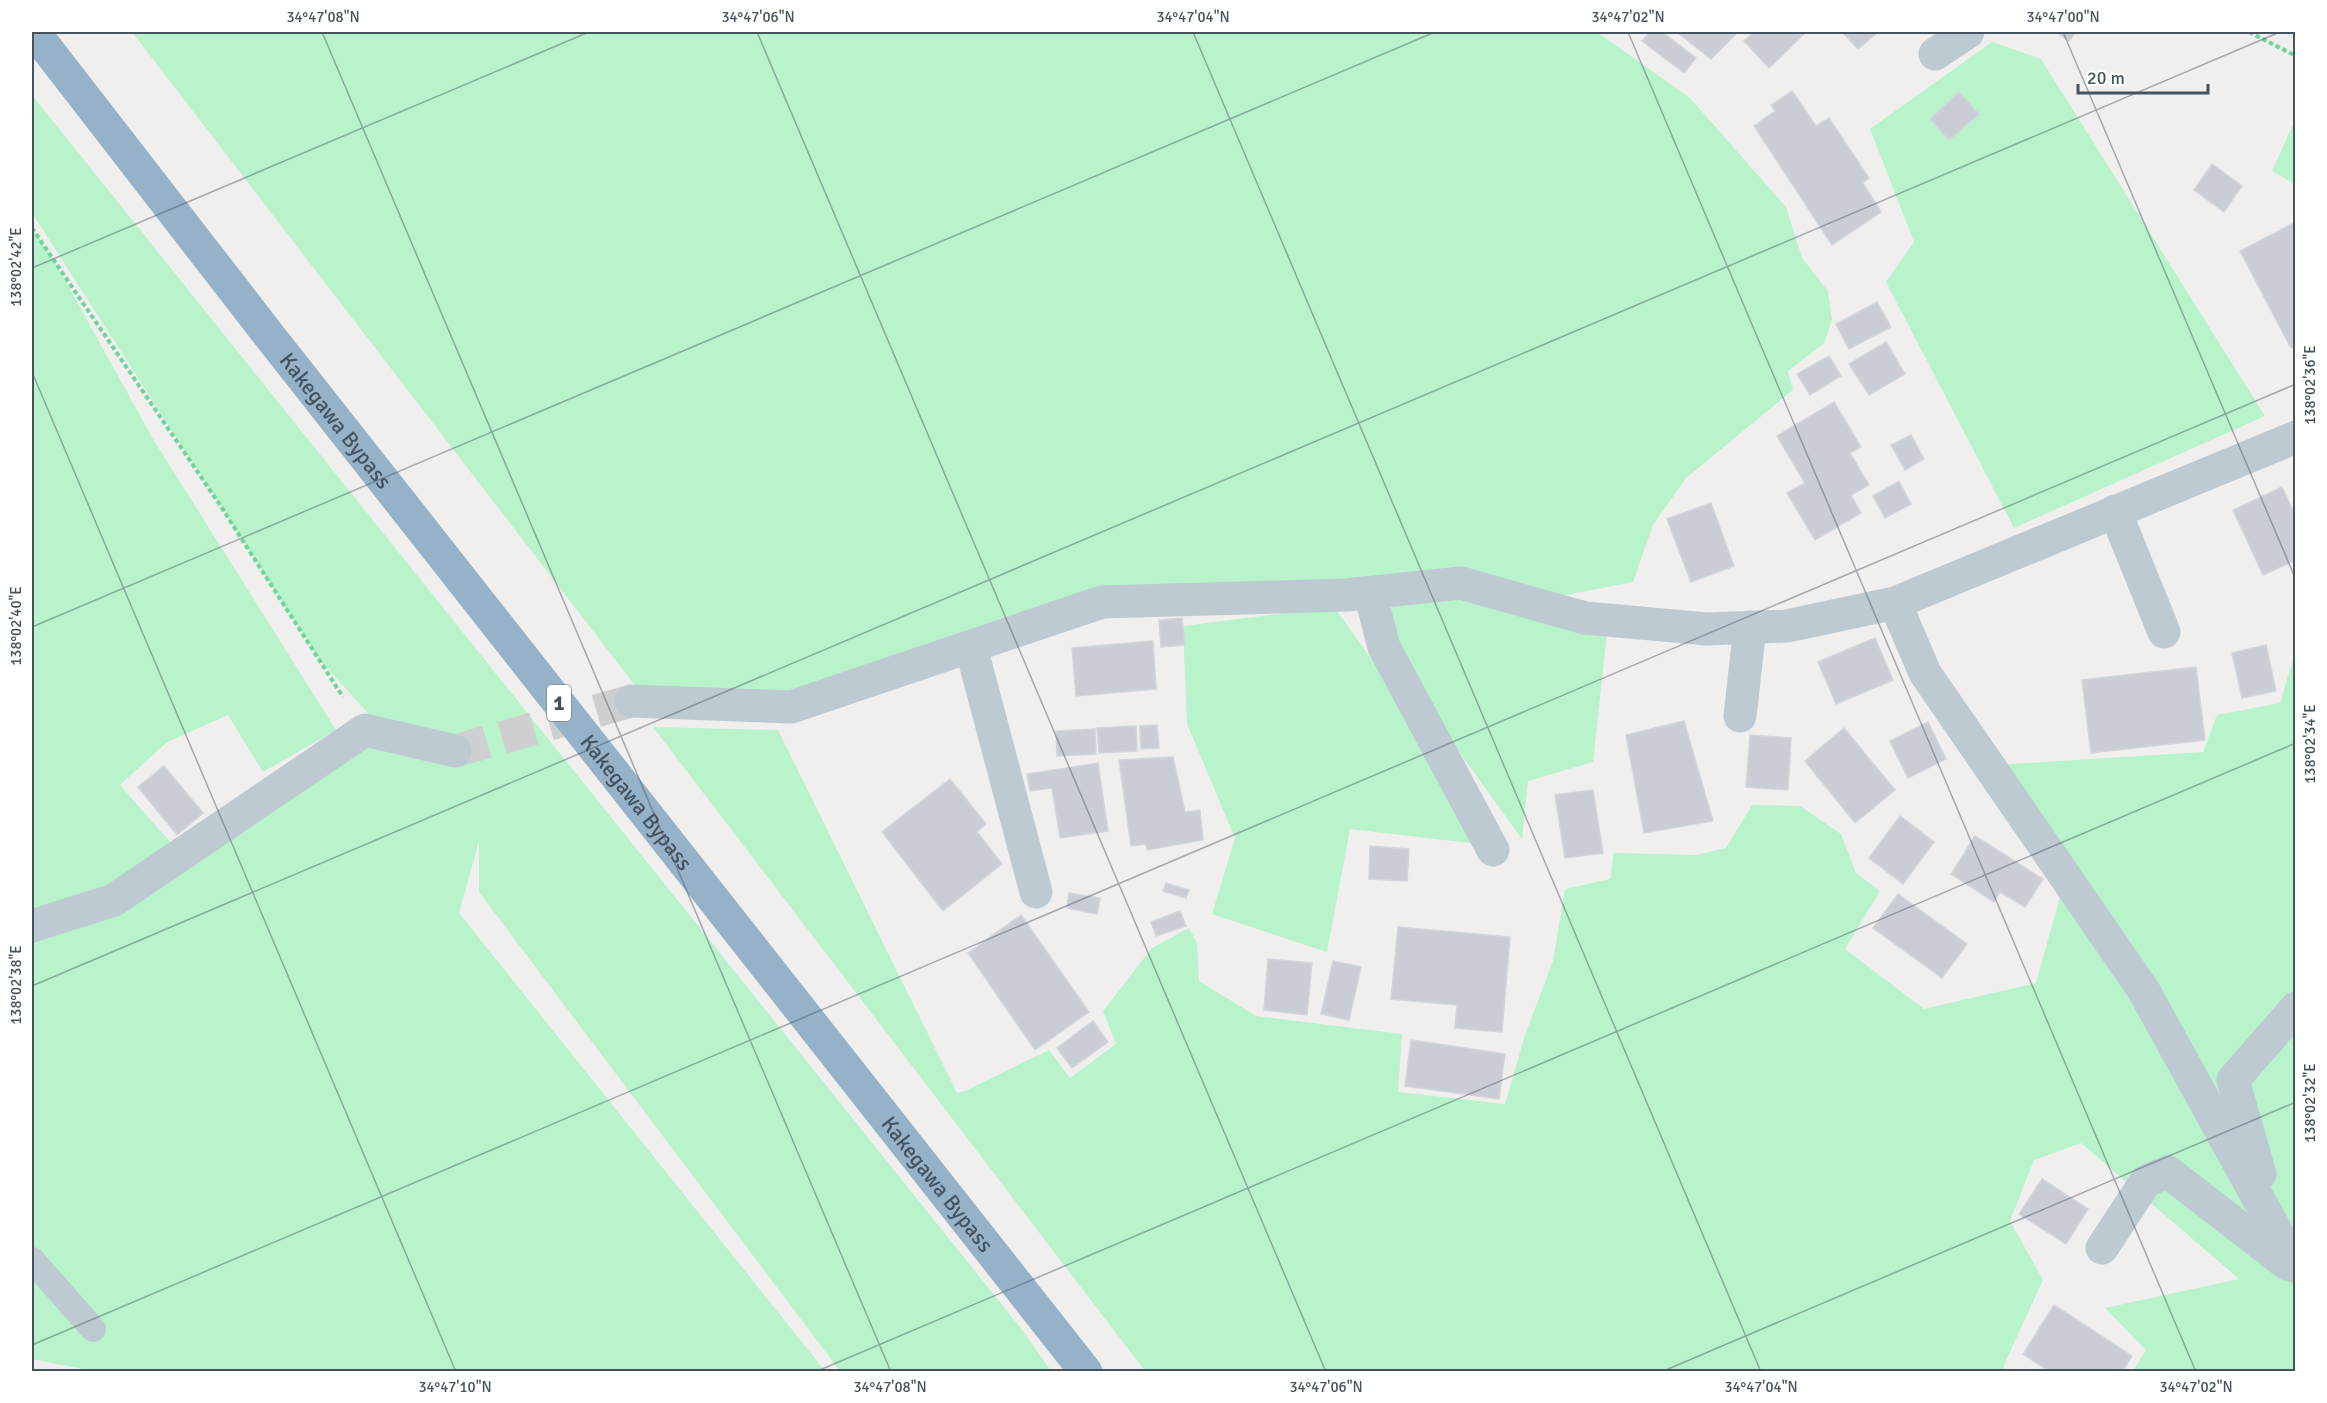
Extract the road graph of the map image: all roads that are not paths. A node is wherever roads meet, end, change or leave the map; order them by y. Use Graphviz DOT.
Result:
graph roads {
  1 [pos="34,32"];
  2 [pos="1968,32"];
  3 [pos="1935,54"];
  4 [pos="2295,437"];
  5 [pos="2115,511"];
  6 [pos="1370,593"];
  7 [pos="1895,603"];
  8 [pos="1750,627"];
  9 [pos="2164,632"];
  10 [pos="971,647"];
  11 [pos="631,701"];
  12 [pos="1740,716"];
  13 [pos="455,751"];
  14 [pos="1493,850"];
  15 [pos="1036,892"];
  16 [pos="32,926"];
  17 [pos="2295,1008"];
  18 [pos="2275,1231"];
  19 [pos="2102,1248"];
  20 [pos="32,1260"];
  21 [pos="2295,1269"];
  22 [pos="93,1329"];
  23 [pos="1086,1371"];
  1 -- 23 [label="highway, Kakegawa Bypass / 1"];
  2 -- 3 [label="street"];
  4 -- 5 [label="street"];
  5 -- 7 [label="street"];
  5 -- 9 [label="street"];
  6 -- 8 [label="street"];
  6 -- 10 [label="street"];
  6 -- 14 [label="street"];
  7 -- 8 [label="street"];
  7 -- 18 [label="street"];
  8 -- 12 [label="street"];
  10 -- 11 [label="street"];
  10 -- 15 [label="street"];
  13 -- 16 [label="street"];
  17 -- 18 [label="street"];
  18 -- 21 [label="street"];
  19 -- 21 [label="street"];
  20 -- 22 [label="lane"];
}
